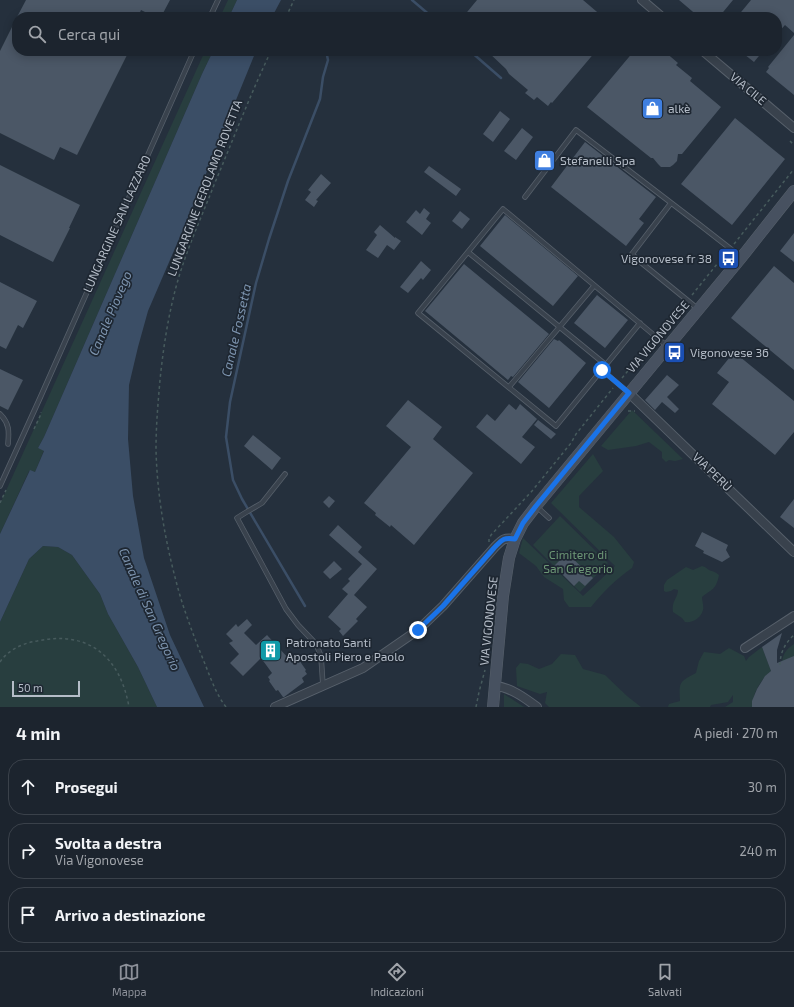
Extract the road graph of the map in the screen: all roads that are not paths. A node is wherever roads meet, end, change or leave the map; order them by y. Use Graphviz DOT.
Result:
graph roads {
  1 [pos="218,0"];
  2 [pos="642,0"];
  3 [pos="212,12"];
  4 [pos="656,12"];
  5 [pos="192,56"];
  6 [pos="709,56"];
  7 [pos="794,128"];
  8 [pos="794,191"];
  9 [pos="525,197"];
  10 [pos="671,203"];
  11 [pos="468,252"];
  12 [pos="741,258"];
  13 [pos="594,286"];
  14 [pos="698,309"];
  15 [pos="640,323"];
  16 [pos="560,327"];
  17 [pos="668,346"];
  18 [pos="606,365"];
  19 [pos="602,370"];
  20 [pos="509,387"];
  21 [pos="629,393"];
  22 [pos="0,414"];
  23 [pos="8,444"];
  24 [pos="285,474"];
  25 [pos="0,486"];
  26 [pos="536,506"];
  27 [pos="549,518"];
  28 [pos="515,539"];
  29 [pos="794,552"];
  30 [pos="794,616"];
  31 [pos="745,648"];
  32 [pos="323,686"];
  33 [pos="495,686"];
  34 [pos="275,707"];
  35 [pos="493,707"];
  36 [pos="537,707"];
  1 -- 3 [label="lane"];
  2 -- 4 [label="street"];
  5 -- 25 [label="lane, LUNGARGINE SAN LAZZARO"];
  6 -- 7 [label="street, VIA CILE"];
  8 -- 12 [label="main road, VIA VIGONOVESE"];
  9 -- 10 [label="lane"];
  10 -- 12 [label="lane"];
  10 -- 14 [label="lane"];
  11 -- 13 [label="lane"];
  11 -- 16 [label="lane"];
  11 -- 20 [label="lane"];
  12 -- 14 [label="main road, VIA VIGONOVESE"];
  13 -- 15 [label="lane"];
  13 -- 16 [label="lane"];
  14 -- 17 [label="main road, VIA VIGONOVESE"];
  15 -- 17 [label="lane"];
  15 -- 18 [label="lane"];
  16 -- 18 [label="lane"];
  16 -- 20 [label="lane"];
  17 -- 21 [label="main road, VIA VIGONOVESE"];
  18 -- 19 [label="lane"];
  19 -- 20 [label="lane"];
  19 -- 21 [label="lane"];
  21 -- 26 [label="main road, VIA VIGONOVESE"];
  21 -- 29 [label="street, VIA PERÙ"];
  22 -- 23 [label="lane"];
  24 -- 32 [label="lane"];
  26 -- 27 [label="lane"];
  26 -- 28 [label="main road, VIA VIGONOVESE"];
  28 -- 32 [label="street, VIA VIGONOVESE"];
  28 -- 33 [label="main road, VIA VIGONOVESE"];
  30 -- 31 [label="street"];
  32 -- 34 [label="street, VIA VIGONOVESE"];
  33 -- 35 [label="main road, VIA VIGONOVESE"];
  33 -- 36 [label="street"];
}
